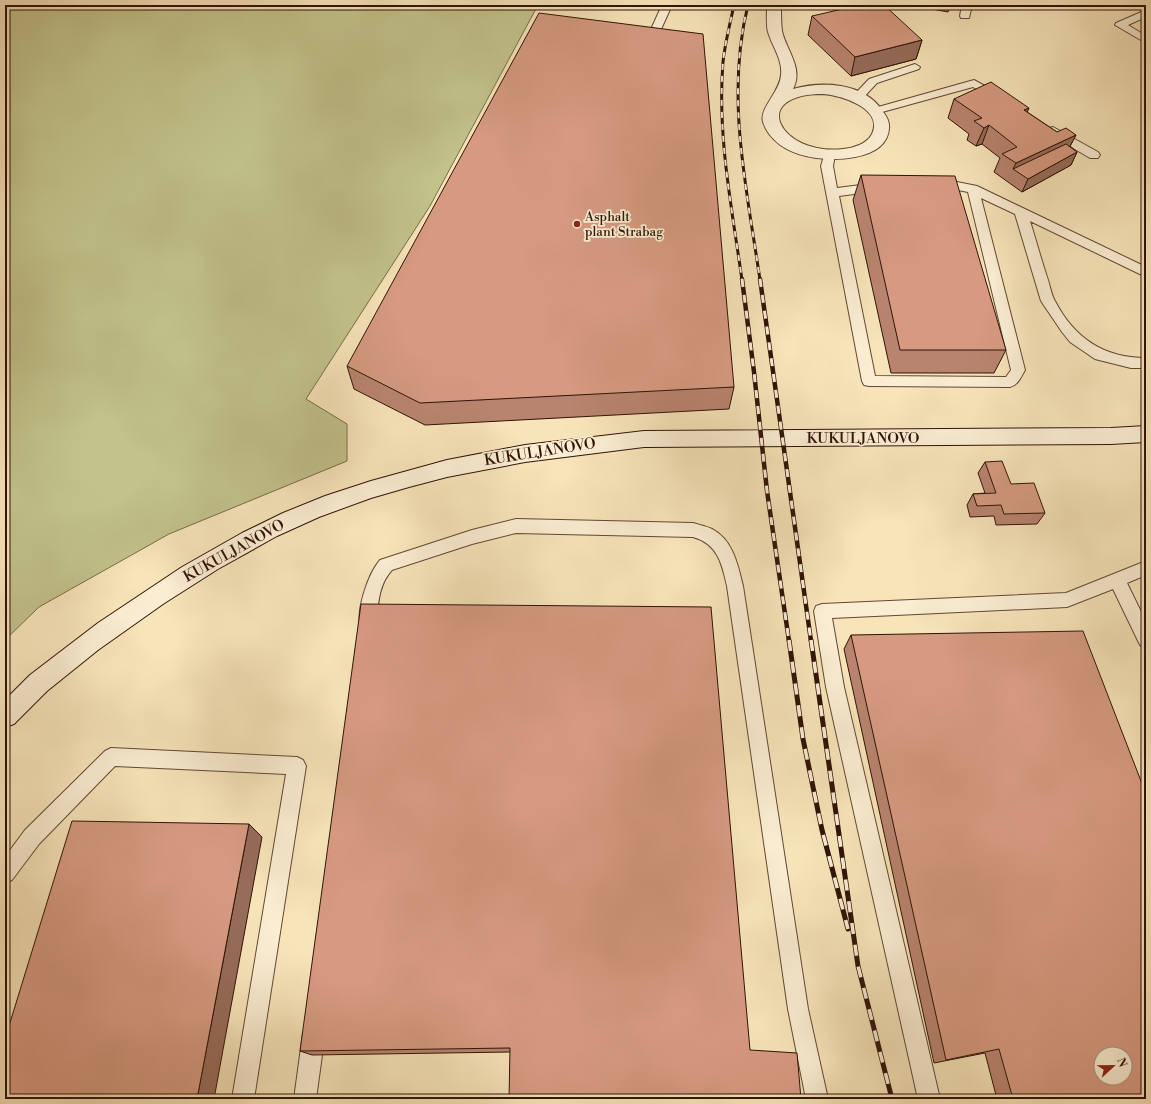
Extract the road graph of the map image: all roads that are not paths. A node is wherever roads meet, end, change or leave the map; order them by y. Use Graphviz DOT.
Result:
graph roads {
  1 [pos="667,5"];
  2 [pos="774,5"];
  3 [pos="967,5"];
  4 [pos="1146,13"];
  5 [pos="965,16"];
  6 [pos="1146,40"];
  7 [pos="643,58"];
  8 [pos="787,62"];
  9 [pos="915,67"];
  10 [pos="840,91"];
  11 [pos="858,98"];
  12 [pos="778,102"];
  13 [pos="1007,103"];
  14 [pos="875,111"];
  15 [pos="1041,123"];
  16 [pos="829,155"];
  17 [pos="1094,155"];
  18 [pos="928,180"];
  19 [pos="891,185"];
  20 [pos="973,189"];
  21 [pos="832,193"];
  22 [pos="1021,213"];
  23 [pos="1146,272"];
  24 [pos="1146,363"];
  25 [pos="1146,434"];
  26 [pos="1146,568"];
  27 [pos="1117,580"];
  28 [pos="1146,640"];
  29 [pos="365,646"];
  30 [pos="5,716"];
  31 [pos="5,873"];
  32 [pos="317,1016"];
  33 [pos="244,1099"];
  34 [pos="305,1099"];
  35 [pos="818,1099"];
  36 [pos="929,1099"];
  1 -- 7 [label="lane"];
  2 -- 8 [label="main road"];
  3 -- 5 [label="lane"];
  4 -- 6 [label="lane"];
  8 -- 10 [label="main road"];
  8 -- 12 [label="main road"];
  9 -- 11 [label="lane"];
  10 -- 11 [label="main road"];
  10 -- 12 [label="main road"];
  11 -- 14 [label="main road"];
  12 -- 16 [label="main road"];
  13 -- 14 [label="lane"];
  14 -- 16 [label="main road"];
  15 -- 17 [label="lane"];
  16 -- 21 [label="lane"];
  18 -- 20 [label="lane"];
  19 -- 21 [label="lane"];
  20 -- 21 [label="lane"];
  20 -- 22 [label="lane"];
  22 -- 23 [label="lane"];
  22 -- 24 [label="lane"];
  25 -- 30 [label="main road, KUKULJANOVO"];
  26 -- 27 [label="lane"];
  27 -- 28 [label="lane"];
  27 -- 36 [label="lane"];
  29 -- 35 [label="lane"];
  31 -- 33 [label="lane"];
  32 -- 34 [label="lane"];
}
